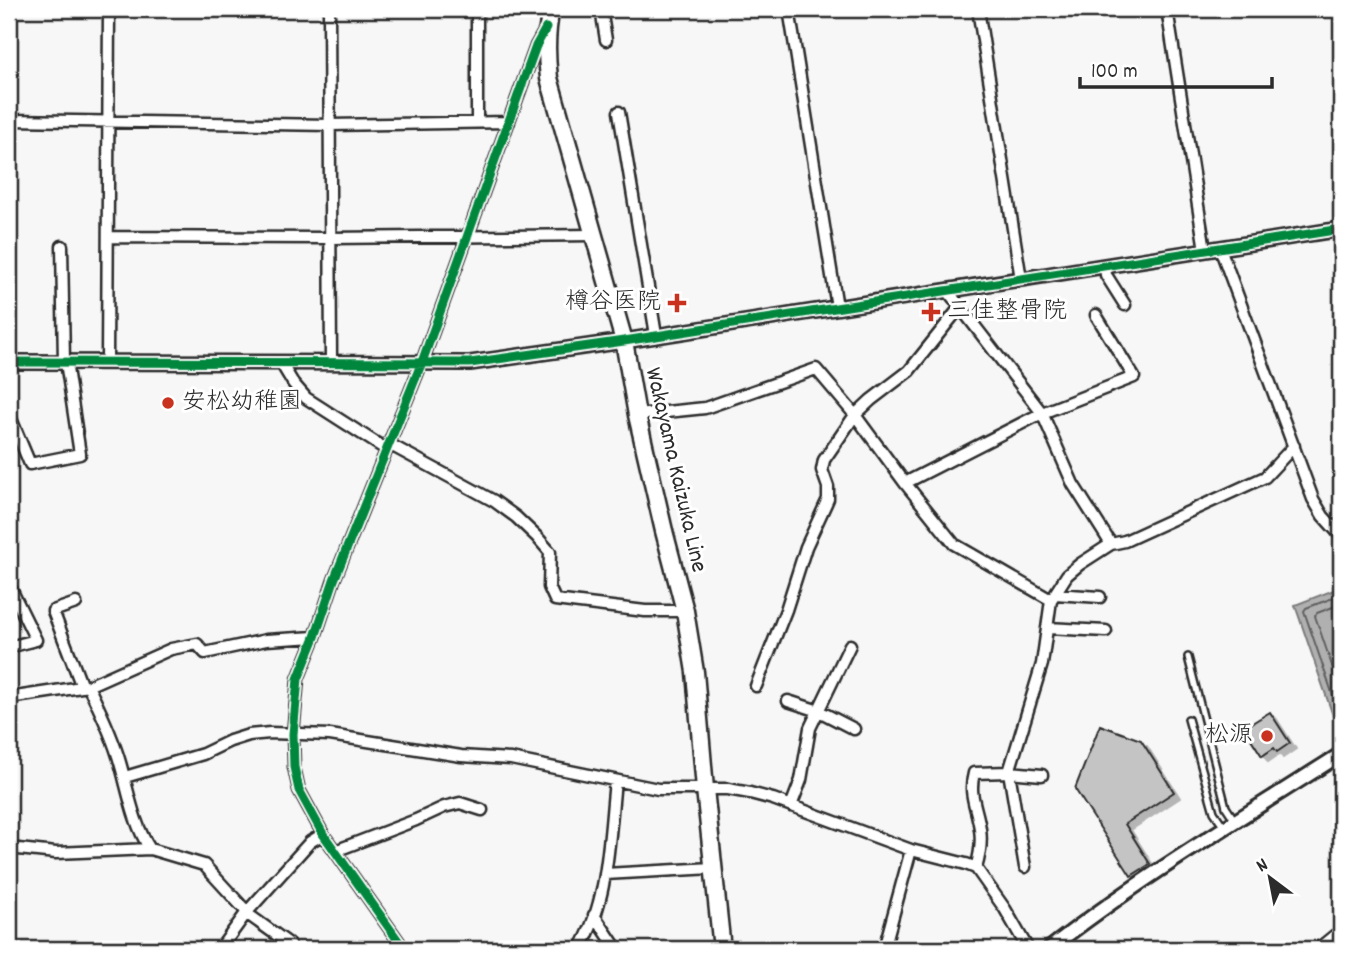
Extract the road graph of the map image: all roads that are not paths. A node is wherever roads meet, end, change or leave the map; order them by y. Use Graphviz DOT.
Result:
graph roads {
  1 [pos="109,9"];
  2 [pos="329,9"];
  3 [pos="477,9"];
  4 [pos="551,9"];
  5 [pos="601,9"];
  6 [pos="789,9"];
  7 [pos="978,9"];
  8 [pos="1167,9"];
  9 [pos="547,28"];
  10 [pos="606,40"];
  11 [pos="618,112"];
  12 [pos="9,120"];
  13 [pos="108,121"];
  14 [pos="477,122"];
  15 [pos="509,122"];
  16 [pos="330,125"];
  17 [pos="1341,229"];
  18 [pos="593,235"];
  19 [pos="108,237"];
  20 [pos="467,237"];
  21 [pos="330,238"];
  22 [pos="62,246"];
  23 [pos="1220,248"];
  24 [pos="1205,250"];
  25 [pos="1105,266"];
  26 [pos="1021,279"];
  27 [pos="947,290"];
  28 [pos="1125,305"];
  29 [pos="961,306"];
  30 [pos="837,307"];
  31 [pos="1096,315"];
  32 [pos="656,335"];
  33 [pos="624,341"];
  34 [pos="9,362"];
  35 [pos="65,362"];
  36 [pos="422,362"];
  37 [pos="107,363"];
  38 [pos="281,363"];
  39 [pos="331,363"];
  40 [pos="1042,413"];
  41 [pos="9,414"];
  42 [pos="637,415"];
  43 [pos="855,415"];
  44 [pos="1294,446"];
  45 [pos="388,447"];
  46 [pos="905,483"];
  47 [pos="1341,536"];
  48 [pos="1111,544"];
  49 [pos="9,589"];
  50 [pos="1053,597"];
  51 [pos="1100,597"];
  52 [pos="76,603"];
  53 [pos="685,611"];
  54 [pos="1047,628"];
  55 [pos="1106,631"];
  56 [pos="315,637"];
  57 [pos="850,645"];
  58 [pos="9,647"];
  59 [pos="1188,657"];
  60 [pos="756,686"];
  61 [pos="85,687"];
  62 [pos="9,698"];
  63 [pos="788,701"];
  64 [pos="818,711"];
  65 [pos="1188,719"];
  66 [pos="855,729"];
  67 [pos="293,734"];
  68 [pos="1341,754"];
  69 [pos="1009,772"];
  70 [pos="1042,775"];
  71 [pos="125,777"];
  72 [pos="615,781"];
  73 [pos="705,789"];
  74 [pos="791,806"];
  75 [pos="482,810"];
  76 [pos="1230,825"];
  77 [pos="323,834"];
  78 [pos="9,848"];
  79 [pos="150,849"];
  80 [pos="911,850"];
  81 [pos="335,851"];
  82 [pos="1025,867"];
  83 [pos="713,868"];
  84 [pos="976,868"];
  85 [pos="604,874"];
  86 [pos="247,912"];
  87 [pos="594,915"];
  88 [pos="1341,933"];
  89 [pos="220,949"];
  90 [pos="292,949"];
  91 [pos="404,949"];
  92 [pos="580,949"];
  93 [pos="617,949"];
  94 [pos="722,949"];
  95 [pos="884,949"];
  96 [pos="1028,949"];
  97 [pos="1049,949"];
  98 [pos="1318,949"];
  1 -- 13 [label="street"];
  2 -- 16 [label="street"];
  3 -- 14 [label="street"];
  4 -- 9 [label="main road, Wakayama Kaizuka Line"];
  5 -- 10 [label="street"];
  6 -- 30 [label="street"];
  7 -- 26 [label="street"];
  8 -- 24 [label="street"];
  9 -- 15 [label="street"];
  9 -- 18 [label="main road, Wakayama Kaizuka Line"];
  11 -- 32 [label="street"];
  12 -- 13 [label="street"];
  13 -- 16 [label="street"];
  13 -- 19 [label="street"];
  14 -- 15 [label="street"];
  14 -- 16 [label="street"];
  15 -- 20 [label="street"];
  16 -- 21 [label="street"];
  17 -- 23 [label="street"];
  18 -- 20 [label="street"];
  18 -- 33 [label="main road, Wakayama Kaizuka Line"];
  19 -- 21 [label="street"];
  19 -- 37 [label="street"];
  20 -- 21 [label="street"];
  20 -- 36 [label="street"];
  21 -- 39 [label="street"];
  22 -- 35 [label="street"];
  23 -- 24 [label="street"];
  23 -- 44 [label="street"];
  24 -- 25 [label="street"];
  25 -- 26 [label="street"];
  25 -- 28 [label="street"];
  26 -- 27 [label="street"];
  27 -- 29 [label="street"];
  27 -- 30 [label="street"];
  29 -- 40 [label="street"];
  29 -- 43 [label="street"];
  30 -- 32 [label="street"];
  31 -- 40 [label="street"];
  32 -- 33 [label="street"];
  33 -- 36 [label="street"];
  33 -- 42 [label="main road, Wakayama Kaizuka Line"];
  34 -- 35 [label="street"];
  35 -- 37 [label="street"];
  35 -- 41 [label="street"];
  36 -- 39 [label="street"];
  36 -- 45 [label="street"];
  37 -- 38 [label="street"];
  38 -- 39 [label="street"];
  38 -- 45 [label="street"];
  40 -- 46 [label="street"];
  40 -- 48 [label="street"];
  42 -- 43 [label="street"];
  42 -- 53 [label="main road, Wakayama Kaizuka Line"];
  43 -- 46 [label="street"];
  43 -- 60 [label="street"];
  44 -- 47 [label="street"];
  44 -- 48 [label="street"];
  45 -- 53 [label="street"];
  45 -- 56 [label="street"];
  46 -- 50 [label="street"];
  48 -- 50 [label="street"];
  49 -- 58 [label="street"];
  50 -- 51 [label="street"];
  50 -- 54 [label="street"];
  52 -- 61 [label="street"];
  53 -- 73 [label="main road, Wakayama Kaizuka Line"];
  54 -- 55 [label="street"];
  54 -- 69 [label="street"];
  56 -- 61 [label="street"];
  56 -- 67 [label="street"];
  57 -- 64 [label="street"];
  59 -- 76 [label="lane"];
  61 -- 62 [label="street"];
  61 -- 71 [label="street"];
  63 -- 64 [label="street"];
  64 -- 66 [label="street"];
  64 -- 74 [label="street"];
  65 -- 76 [label="lane"];
  67 -- 71 [label="street"];
  67 -- 72 [label="street"];
  67 -- 77 [label="street"];
  68 -- 76 [label="street"];
  69 -- 70 [label="street"];
  69 -- 82 [label="street"];
  69 -- 84 [label="street"];
  71 -- 79 [label="street"];
  72 -- 73 [label="street"];
  72 -- 85 [label="street"];
  73 -- 74 [label="street"];
  73 -- 83 [label="main road, Wakayama Kaizuka Line"];
  74 -- 80 [label="street"];
  75 -- 81 [label="street"];
  76 -- 97 [label="street"];
  77 -- 81 [label="street"];
  77 -- 86 [label="street"];
  78 -- 79 [label="street"];
  79 -- 86 [label="street"];
  80 -- 84 [label="street"];
  80 -- 95 [label="street"];
  81 -- 91 [label="street"];
  83 -- 85 [label="street"];
  83 -- 94 [label="main road, Wakayama Kaizuka Line"];
  84 -- 96 [label="street"];
  85 -- 87 [label="street"];
  86 -- 89 [label="street"];
  86 -- 90 [label="street"];
  87 -- 92 [label="street"];
  87 -- 93 [label="street"];
  88 -- 98 [label="street"];
}
